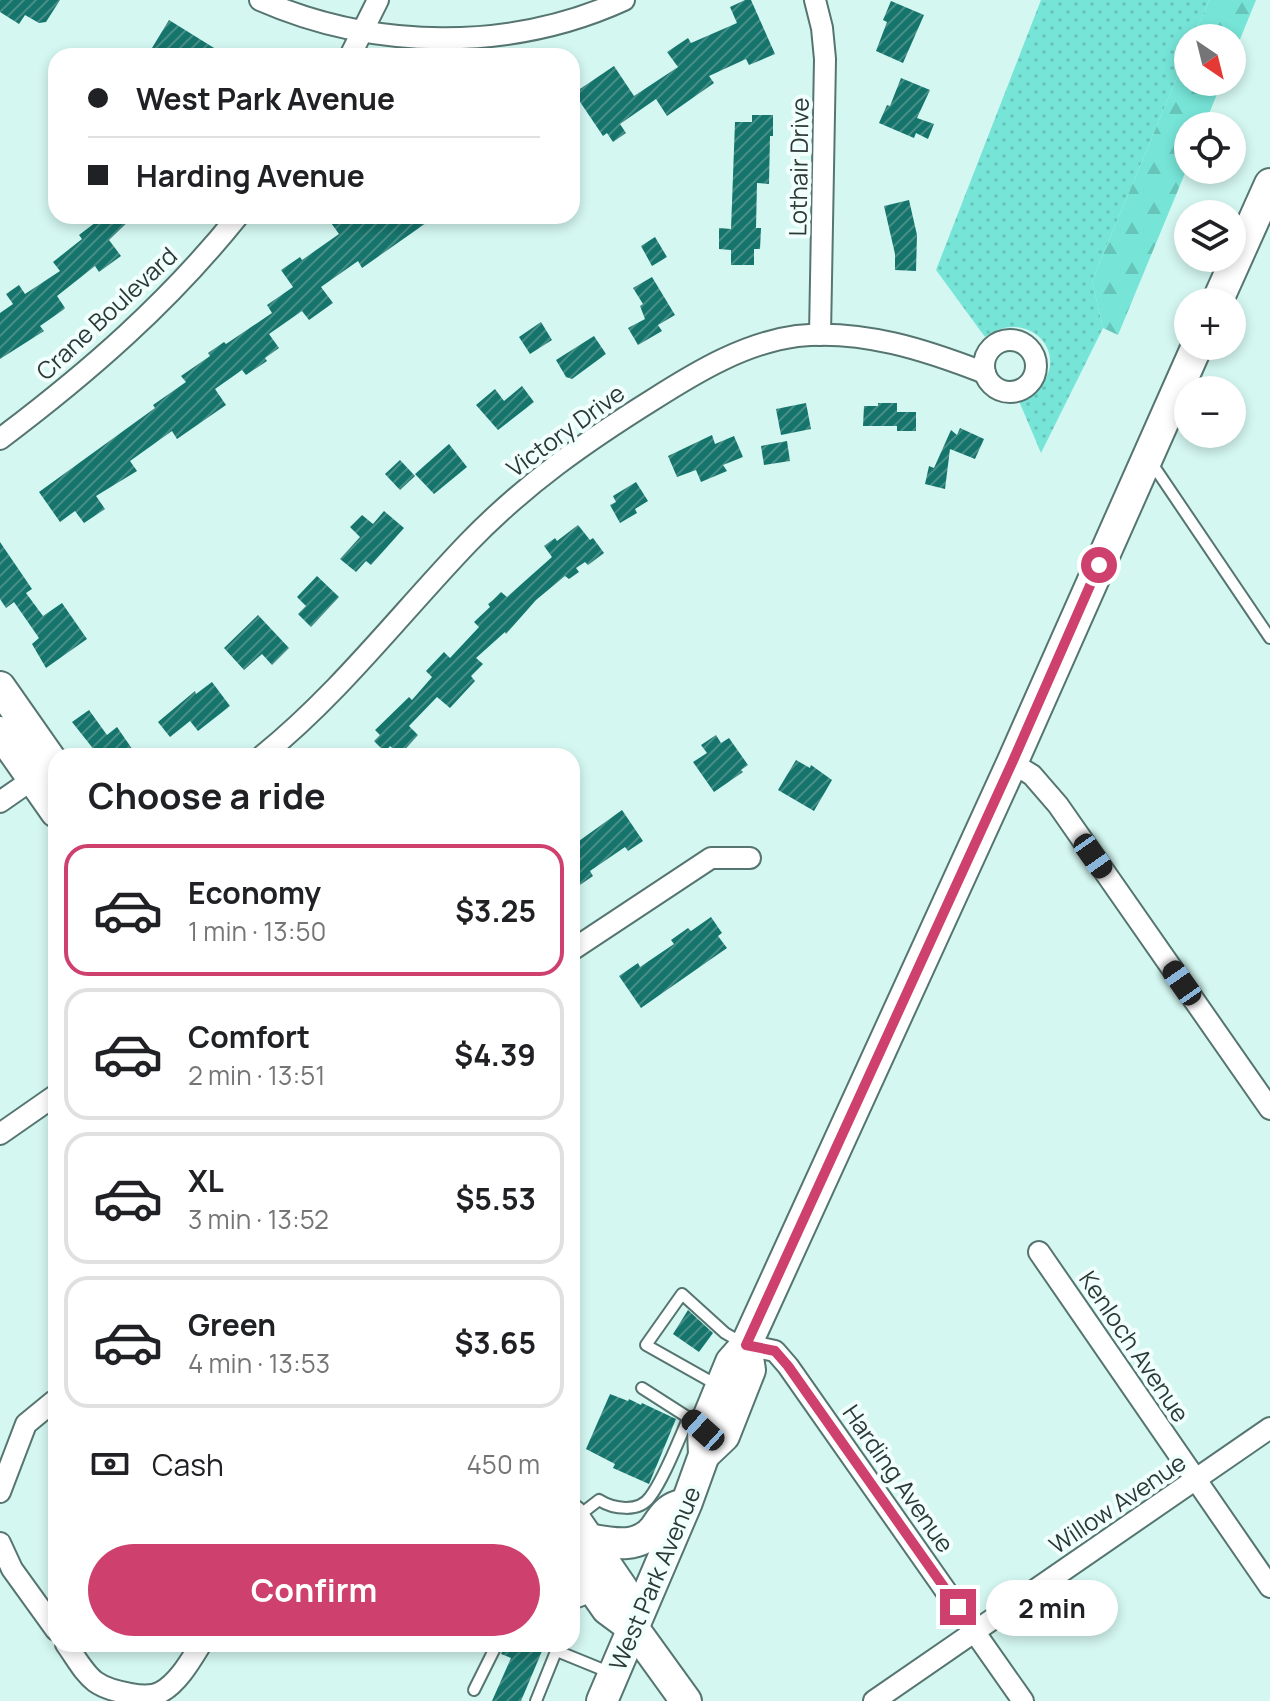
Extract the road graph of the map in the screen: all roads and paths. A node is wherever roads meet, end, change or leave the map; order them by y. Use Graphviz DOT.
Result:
graph roads {
  1 [pos="260,0"];
  2 [pos="378,0"];
  3 [pos="624,0"];
  4 [pos="815,0"];
  5 [pos="362,32"];
  6 [pos="354,48"];
  7 [pos="1270,184"];
  8 [pos="232,224"];
  9 [pos="1223,288"];
  10 [pos="820,335"];
  11 [pos="1191,360"];
  12 [pos="985,373"];
  13 [pos="0,439"];
  14 [pos="1148,457"];
  15 [pos="1270,638"];
  16 [pos="0,687"];
  17 [pos="0,732"];
  18 [pos="271,748"];
  19 [pos="1012,763"];
  20 [pos="45,773"];
  21 [pos="0,802"];
  22 [pos="750,858"];
  23 [pos="580,945"];
  24 [pos="48,1101"];
  25 [pos="1270,1109"];
  26 [pos="0,1134"];
  27 [pos="1039,1252"];
  28 [pos="746,1345"];
  29 [pos="721,1387"];
  30 [pos="642,1388"];
  31 [pos="48,1406"];
  32 [pos="1270,1428"];
  33 [pos="699,1434"];
  34 [pos="1195,1481"];
  35 [pos="0,1492"];
  36 [pos="687,1502"];
  37 [pos="580,1528"];
  38 [pos="580,1534"];
  39 [pos="580,1537"];
  40 [pos="0,1543"];
  41 [pos="1270,1587"];
  42 [pos="580,1601"];
  43 [pos="48,1619"];
  44 [pos="634,1629"];
  45 [pos="975,1631"];
  46 [pos="72,1652"];
  47 [pos="195,1652"];
  48 [pos="493,1652"];
  49 [pos="556,1652"];
  50 [pos="563,1652"];
  51 [pos="608,1688"];
  52 [pos="474,1690"];
  53 [pos="107,1695"];
  54 [pos="159,1696"];
  55 [pos="682,1700"];
  56 [pos="536,1701"];
  57 [pos="874,1701"];
  58 [pos="1023,1701"];
  1 -- 5 [label="street"];
  2 -- 5 [label="street"];
  3 -- 5 [label="street"];
  4 -- 10 [label="street, Lothair Drive"];
  5 -- 6 [label="street"];
  7 -- 9 [label="main road"];
  8 -- 13 [label="street, Crane Boulevard"];
  10 -- 12 [label="street, Victory Drive"];
  10 -- 18 [label="street, Victory Drive"];
  11 -- 14 [label="main road, West Park Avenue"];
  14 -- 15 [label="lane"];
  14 -- 19 [label="main road, West Park Avenue"];
  16 -- 20 [label="main road"];
  17 -- 20 [label="main road"];
  19 -- 25 [label="street"];
  19 -- 28 [label="main road, West Park Avenue"];
  20 -- 21 [label="street"];
  22 -- 23 [label="street"];
  24 -- 26 [label="street"];
  27 -- 34 [label="street, Kenloch Avenue"];
  28 -- 29 [label="main road, West Park Avenue"];
  28 -- 29 [label="lane"];
  28 -- 33 [label="main road, West Park Avenue"];
  28 -- 45 [label="street, Harding Avenue"];
  29 -- 33 [label="main road, West Park Avenue"];
  30 -- 33 [label="lane"];
  31 -- 35 [label="street"];
  32 -- 34 [label="street, Willow Avenue"];
  33 -- 36 [label="main road, West Park Avenue"];
  33 -- 37 [label="lane"];
  34 -- 41 [label="street, Kenloch Avenue"];
  34 -- 45 [label="street, Willow Avenue"];
  36 -- 38 [label="main road"];
  36 -- 44 [label="main road, West Park Avenue"];
  39 -- 44 [label="main road"];
  40 -- 43 [label="street"];
  42 -- 44 [label="main road"];
  44 -- 51 [label="main road, West Park Avenue"];
  44 -- 55 [label="main road"];
  45 -- 57 [label="street, Willow Avenue"];
  45 -- 58 [label="street, Harding Avenue"];
  46 -- 53 [label="street"];
  47 -- 54 [label="street"];
  48 -- 52 [label="lane"];
  49 -- 56 [label="lane"];
  50 -- 51 [label="lane"];
  53 -- 54 [label="street"];
}
